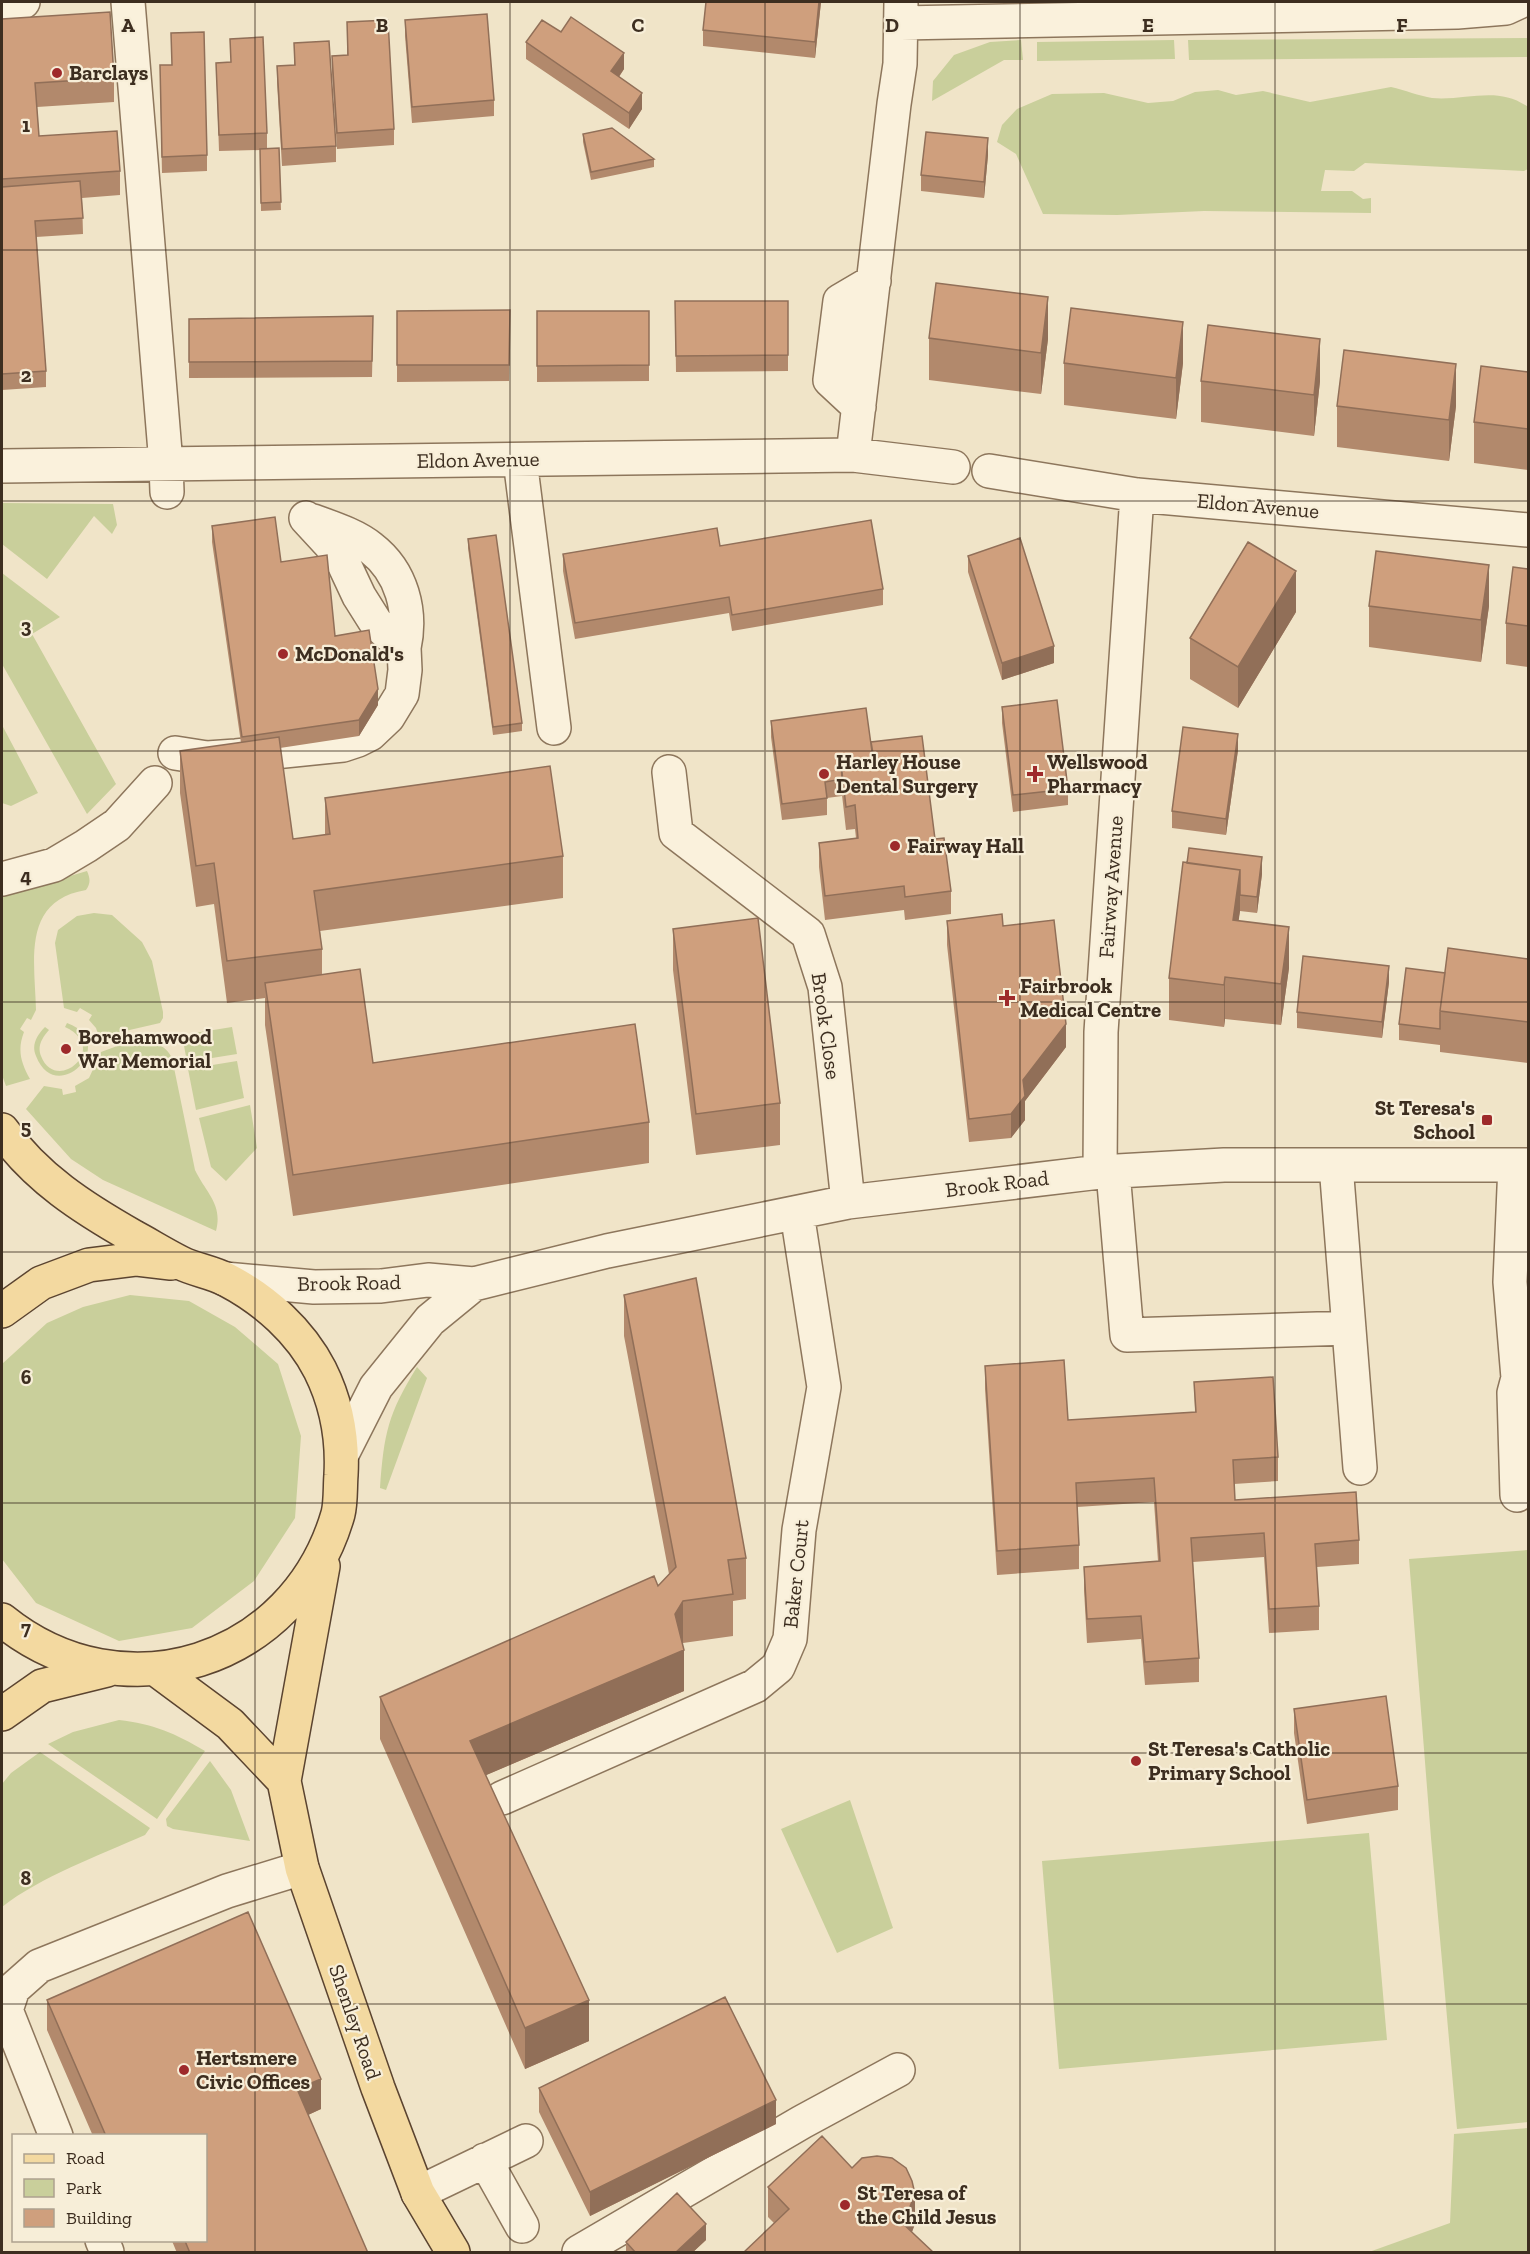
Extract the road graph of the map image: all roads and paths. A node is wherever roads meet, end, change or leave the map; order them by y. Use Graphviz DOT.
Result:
graph roads {
  1 [pos="23,2"];
  2 [pos="128,2"];
  3 [pos="1519,2"];
  4 [pos="2,3"];
  5 [pos="901,12"];
  6 [pos="854,456"];
  7 [pos="520,460"];
  8 [pos="2,466"];
  9 [pos="953,467"];
  10 [pos="989,471"];
  11 [pos="167,478"];
  12 [pos="1137,495"];
  13 [pos="306,518"];
  14 [pos="1528,530"];
  15 [pos="554,728"];
  16 [pos="175,753"];
  17 [pos="669,771"];
  18 [pos="155,783"];
  19 [pos="2,879"];
  20 [pos="2,1130"];
  21 [pos="1336,1165"];
  22 [pos="1522,1165"];
  23 [pos="1107,1172"];
  24 [pos="848,1202"];
  25 [pos="797,1213"];
  26 [pos="182,1264"];
  27 [pos="225,1279"];
  28 [pos="474,1284"];
  29 [pos="2,1311"];
  30 [pos="1349,1328"];
  31 [pos="342,1454"];
  32 [pos="1360,1468"];
  33 [pos="1517,1495"];
  34 [pos="326,1546"];
  35 [pos="2,1620"];
  36 [pos="109,1669"];
  37 [pos="157,1670"];
  38 [pos="2,1714"];
  39 [pos="284,1781"];
  40 [pos="502,1798"];
  41 [pos="302,1868"];
  42 [pos="898,2070"];
  43 [pos="56,2134"];
  44 [pos="526,2141"];
  45 [pos="485,2160"];
  46 [pos="418,2193"];
  47 [pos="522,2226"];
  48 [pos="453,2253"];
  49 [pos="579,2253"];
  1 -- 4 [label="street"];
  2 -- 11 [label="street"];
  3 -- 5 [label="street"];
  5 -- 6 [label="street"];
  6 -- 7 [label="street, Eldon Avenue"];
  6 -- 9 [label="street, Eldon Avenue"];
  7 -- 11 [label="street, Eldon Avenue"];
  7 -- 15 [label="street"];
  8 -- 11 [label="street, Eldon Avenue"];
  10 -- 12 [label="street, Eldon Avenue"];
  12 -- 14 [label="street, Eldon Avenue"];
  12 -- 23 [label="street, Fairway Avenue"];
  13 -- 16 [label="street"];
  17 -- 24 [label="street, Brook Close"];
  18 -- 19 [label="street"];
  20 -- 26 [label="main road"];
  21 -- 22 [label="street, Brook Road"];
  21 -- 23 [label="street, Brook Road"];
  21 -- 30 [label="street"];
  22 -- 33 [label="street"];
  23 -- 24 [label="street, Brook Road"];
  23 -- 30 [label="street, Fairway Avenue"];
  24 -- 25 [label="street, Brook Road"];
  25 -- 28 [label="street, Brook Road"];
  25 -- 40 [label="street, Baker Court"];
  26 -- 27 [label="main road"];
  26 -- 29 [label="main road"];
  27 -- 28 [label="street, Brook Road"];
  27 -- 31 [label="main road"];
  28 -- 31 [label="street, Brook Road"];
  30 -- 32 [label="street"];
  31 -- 34 [label="main road"];
  34 -- 37 [label="main road"];
  34 -- 39 [label="main road, Shenley Road"];
  35 -- 36 [label="main road"];
  36 -- 37 [label="main road"];
  36 -- 38 [label="main road"];
  37 -- 39 [label="main road"];
  39 -- 41 [label="main road, Shenley Road"];
  41 -- 43 [label="street"];
  41 -- 46 [label="main road, Shenley Road"];
  42 -- 49 [label="street"];
  44 -- 45 [label="street"];
  45 -- 46 [label="street"];
  45 -- 47 [label="street"];
  46 -- 48 [label="main road, Shenley Road"];
}
